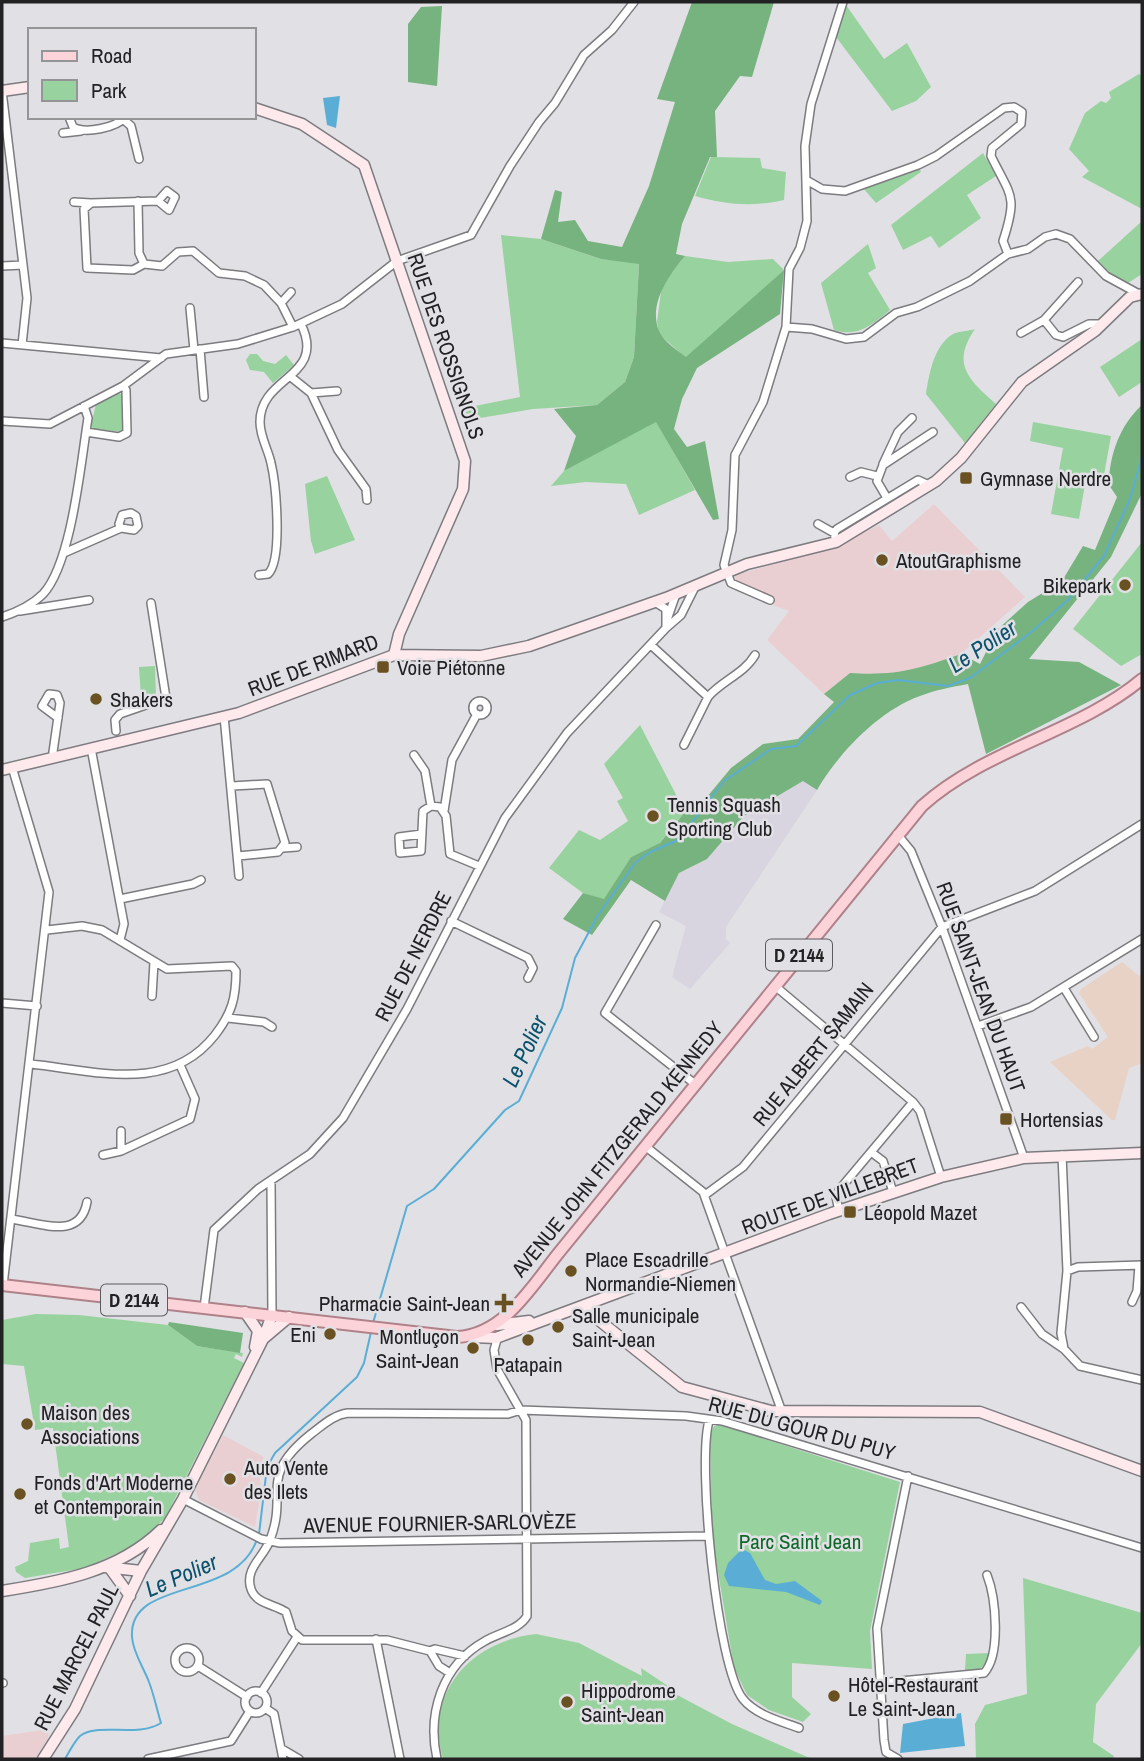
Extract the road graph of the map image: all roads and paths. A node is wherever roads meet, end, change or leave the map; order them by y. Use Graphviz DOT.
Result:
graph roads {
  1 [pos="634,2"];
  2 [pos="843,2"];
  3 [pos="28,87"];
  4 [pos="2,91"];
  5 [pos="256,109"];
  6 [pos="70,119"];
  7 [pos="123,119"];
  8 [pos="126,119"];
  9 [pos="82,130"];
  10 [pos="63,133"];
  11 [pos="6,156"];
  12 [pos="139,159"];
  13 [pos="808,181"];
  14 [pos="138,201"];
  15 [pos="158,201"];
  16 [pos="74,202"];
  17 [pos="92,202"];
  18 [pos="1008,254"];
  19 [pos="397,261"];
  20 [pos="144,264"];
  21 [pos="23,265"];
  22 [pos="2,266"];
  23 [pos="1078,282"];
  24 [pos="291,292"];
  25 [pos="1140,294"];
  26 [pos="281,303"];
  27 [pos="190,308"];
  28 [pos="1044,320"];
  29 [pos="301,324"];
  30 [pos="1101,324"];
  31 [pos="293,327"];
  32 [pos="786,327"];
  33 [pos="1021,332"];
  34 [pos="2,343"];
  35 [pos="22,345"];
  36 [pos="197,349"];
  37 [pos="161,358"];
  38 [pos="291,377"];
  39 [pos="123,386"];
  40 [pos="337,391"];
  41 [pos="311,393"];
  42 [pos="204,397"];
  43 [pos="84,406"];
  44 [pos="912,418"];
  45 [pos="2,421"];
  46 [pos="86,432"];
  47 [pos="933,432"];
  48 [pos="883,465"];
  49 [pos="877,476"];
  50 [pos="850,477"];
  51 [pos="929,485"];
  52 [pos="887,498"];
  53 [pos="368,500"];
  54 [pos="818,524"];
  55 [pos="121,528"];
  56 [pos="835,537"];
  57 [pos="64,553"];
  58 [pos="724,572"];
  59 [pos="259,575"];
  60 [pos="696,585"];
  61 [pos="43,594"];
  62 [pos="676,594"];
  63 [pos="89,600"];
  64 [pos="770,600"];
  65 [pos="655,602"];
  66 [pos="151,603"];
  67 [pos="55,606"];
  68 [pos="18,612"];
  69 [pos="2,617"];
  70 [pos="672,619"];
  71 [pos="652,646"];
  72 [pos="394,654"];
  73 [pos="755,655"];
  74 [pos="1142,679"];
  75 [pos="708,697"];
  76 [pos="477,714"];
  77 [pos="224,716"];
  78 [pos="58,718"];
  79 [pos="116,731"];
  80 [pos="684,745"];
  81 [pos="91,748"];
  82 [pos="414,755"];
  83 [pos="53,757"];
  84 [pos="7,769"];
  85 [pos="232,786"];
  86 [pos="430,806"];
  87 [pos="444,811"];
  88 [pos="1142,824"];
  89 [pos="422,834"];
  90 [pos="897,834"];
  91 [pos="297,847"];
  92 [pos="284,848"];
  93 [pos="238,856"];
  94 [pos="479,866"];
  95 [pos="239,876"];
  96 [pos="201,880"];
  97 [pos="120,899"];
  98 [pos="451,921"];
  99 [pos="656,925"];
  100 [pos="942,927"];
  101 [pos="47,930"];
  102 [pos="1142,939"];
  103 [pos="120,940"];
  104 [pos="154,962"];
  105 [pos="528,978"];
  106 [pos="775,985"];
  107 [pos="1064,988"];
  108 [pos="152,996"];
  109 [pos="2,1003"];
  110 [pos="37,1006"];
  111 [pos="228,1018"];
  112 [pos="978,1026"];
  113 [pos="272,1027"];
  114 [pos="1094,1037"];
  115 [pos="845,1044"];
  116 [pos="31,1064"];
  117 [pos="180,1065"];
  118 [pos="695,1084"];
  119 [pos="913,1101"];
  120 [pos="121,1131"];
  121 [pos="645,1146"];
  122 [pos="121,1151"];
  123 [pos="1142,1153"];
  124 [pos="103,1155"];
  125 [pos="875,1155"];
  126 [pos="1062,1155"];
  127 [pos="1024,1158"];
  128 [pos="941,1177"];
  129 [pos="271,1181"];
  130 [pos="893,1192"];
  131 [pos="705,1195"];
  132 [pos="87,1202"];
  133 [pos="839,1211"];
  134 [pos="11,1219"];
  135 [pos="726,1253"];
  136 [pos="1141,1266"];
  137 [pos="1067,1271"];
  138 [pos="3,1285"];
  139 [pos="1132,1302"];
  140 [pos="516,1304"];
  141 [pos="585,1306"];
  142 [pos="1021,1307"];
  143 [pos="204,1308"];
  144 [pos="245,1312"];
  145 [pos="272,1315"];
  146 [pos="289,1317"];
  147 [pos="540,1320"];
  148 [pos="527,1321"];
  149 [pos="511,1324"];
  150 [pos="497,1325"];
  151 [pos="260,1335"];
  152 [pos="473,1337"];
  153 [pos="496,1338"];
  154 [pos="1064,1349"];
  155 [pos="1142,1380"];
  156 [pos="521,1410"];
  157 [pos="782,1412"];
  158 [pos="709,1421"];
  159 [pos="1142,1471"];
  160 [pos="908,1476"];
  161 [pos="183,1499"];
  162 [pos="170,1520"];
  163 [pos="708,1536"];
  164 [pos="526,1539"];
  165 [pos="265,1540"];
  166 [pos="1142,1548"];
  167 [pos="124,1555"];
  168 [pos="105,1567"];
  169 [pos="144,1567"];
  170 [pos="987,1575"];
  171 [pos="2,1591"];
  172 [pos="130,1596"];
  173 [pos="297,1637"];
  174 [pos="376,1639"];
  175 [pos="430,1651"];
  176 [pos="465,1656"];
  177 [pos="198,1666"];
  178 [pos="439,1666"];
  179 [pos="450,1673"];
  180 [pos="880,1683"];
  181 [pos="443,1686"];
  182 [pos="261,1693"];
  183 [pos="247,1697"];
  184 [pos="265,1708"];
  185 [pos="250,1712"];
  186 [pos="799,1728"];
  187 [pos="282,1749"];
  188 [pos="43,1759"];
  189 [pos="148,1759"];
  190 [pos="283,1759"];
  191 [pos="299,1759"];
  192 [pos="400,1759"];
  193 [pos="437,1759"];
  194 [pos="898,1759"];
  1 -- 19 [label="street"];
  2 -- 13 [label="street"];
  3 -- 4 [label="street"];
  4 -- 11 [label="street"];
  5 -- 19 [label="street, RUE DES ROSSIGNOLS"];
  6 -- 9 [label="street"];
  7 -- 9 [label="street"];
  8 -- 12 [label="street"];
  9 -- 10 [label="street"];
  11 -- 21 [label="street"];
  13 -- 18 [label="street"];
  13 -- 32 [label="street"];
  14 -- 15 [label="street"];
  14 -- 17 [label="street"];
  14 -- 20 [label="street"];
  16 -- 17 [label="street"];
  17 -- 20 [label="street"];
  18 -- 25 [label="street"];
  18 -- 32 [label="street"];
  19 -- 29 [label="street"];
  19 -- 72 [label="street, RUE DES ROSSIGNOLS"];
  20 -- 26 [label="street"];
  21 -- 22 [label="street"];
  21 -- 35 [label="street"];
  23 -- 28 [label="street"];
  24 -- 26 [label="street"];
  25 -- 30 [label="street, RUE DE RIMARD"];
  26 -- 31 [label="street"];
  27 -- 36 [label="street"];
  28 -- 30 [label="street"];
  28 -- 33 [label="street"];
  29 -- 31 [label="street"];
  29 -- 38 [label="street"];
  30 -- 51 [label="street, RUE DE RIMARD"];
  31 -- 36 [label="street"];
  32 -- 58 [label="street"];
  34 -- 35 [label="street"];
  35 -- 37 [label="street"];
  36 -- 37 [label="street"];
  36 -- 42 [label="street"];
  37 -- 39 [label="street"];
  38 -- 41 [label="street"];
  38 -- 59 [label="street"];
  39 -- 43 [label="street"];
  39 -- 46 [label="street"];
  40 -- 41 [label="street"];
  41 -- 53 [label="street"];
  43 -- 45 [label="street"];
  43 -- 46 [label="street"];
  44 -- 48 [label="street"];
  46 -- 57 [label="street"];
  47 -- 48 [label="street"];
  48 -- 49 [label="street"];
  49 -- 50 [label="street"];
  49 -- 52 [label="street"];
  51 -- 52 [label="street"];
  51 -- 56 [label="street, RUE DE RIMARD"];
  52 -- 56 [label="street"];
  54 -- 56 [label="street"];
  55 -- 57 [label="street"];
  56 -- 58 [label="street, RUE DE RIMARD"];
  57 -- 61 [label="street"];
  58 -- 60 [label="street, RUE DE RIMARD"];
  58 -- 64 [label="street"];
  60 -- 62 [label="street, RUE DE RIMARD"];
  60 -- 70 [label="street"];
  61 -- 67 [label="street"];
  61 -- 68 [label="street"];
  62 -- 65 [label="street, RUE DE RIMARD"];
  62 -- 70 [label="street, RUE DE NERDRE"];
  63 -- 67 [label="street"];
  65 -- 70 [label="street"];
  65 -- 72 [label="street, RUE DE RIMARD"];
  66 -- 79 [label="street"];
  67 -- 68 [label="street"];
  68 -- 69 [label="street"];
  70 -- 71 [label="street, RUE DE NERDRE"];
  71 -- 75 [label="street"];
  71 -- 94 [label="street, RUE DE NERDRE"];
  72 -- 77 [label="street, RUE DE RIMARD"];
  73 -- 75 [label="street"];
  74 -- 90 [label="main road, AVENUE JOHN FITZGERALD KENNEDY / D 2144"];
  75 -- 80 [label="street"];
  76 -- 87 [label="street"];
  77 -- 81 [label="street, RUE DE RIMARD"];
  77 -- 85 [label="street"];
  78 -- 83 [label="street"];
  81 -- 83 [label="street, RUE DE RIMARD"];
  81 -- 97 [label="street"];
  82 -- 86 [label="street"];
  83 -- 84 [label="street, RUE DE RIMARD"];
  84 -- 101 [label="street"];
  85 -- 92 [label="street"];
  85 -- 93 [label="street"];
  86 -- 87 [label="street"];
  86 -- 89 [label="street"];
  87 -- 94 [label="street"];
  88 -- 100 [label="street"];
  90 -- 100 [label="street, RUE SAINT-JEAN DU HAUT"];
  90 -- 106 [label="main road, AVENUE JOHN FITZGERALD KENNEDY / D 2144"];
  91 -- 92 [label="street"];
  92 -- 93 [label="street"];
  93 -- 95 [label="street"];
  94 -- 98 [label="street, RUE DE NERDRE"];
  96 -- 97 [label="street"];
  97 -- 103 [label="street"];
  98 -- 105 [label="street"];
  98 -- 129 [label="street, RUE DE NERDRE"];
  99 -- 118 [label="street"];
  100 -- 112 [label="street, RUE SAINT-JEAN DU HAUT"];
  100 -- 115 [label="street, RUE ALBERT SAMAIN"];
  101 -- 103 [label="street"];
  101 -- 110 [label="street"];
  102 -- 107 [label="street"];
  103 -- 104 [label="street"];
  104 -- 108 [label="street"];
  104 -- 111 [label="street"];
  106 -- 115 [label="street"];
  106 -- 118 [label="main road, AVENUE JOHN FITZGERALD KENNEDY / D 2144"];
  107 -- 112 [label="street"];
  107 -- 114 [label="street"];
  109 -- 110 [label="street"];
  110 -- 116 [label="street"];
  111 -- 113 [label="street"];
  111 -- 117 [label="street"];
  112 -- 127 [label="street, RUE SAINT-JEAN DU HAUT"];
  115 -- 119 [label="street"];
  115 -- 131 [label="street, RUE ALBERT SAMAIN"];
  116 -- 117 [label="street"];
  116 -- 134 [label="street"];
  117 -- 122 [label="street"];
  118 -- 121 [label="main road, AVENUE JOHN FITZGERALD KENNEDY / D 2144"];
  119 -- 128 [label="street"];
  119 -- 133 [label="street"];
  120 -- 122 [label="street"];
  121 -- 131 [label="street"];
  121 -- 140 [label="main road, AVENUE JOHN FITZGERALD KENNEDY / D 2144"];
  122 -- 124 [label="street"];
  123 -- 126 [label="street, ROUTE DE VILLEBRET"];
  125 -- 130 [label="street"];
  126 -- 127 [label="street, ROUTE DE VILLEBRET"];
  126 -- 137 [label="street"];
  127 -- 128 [label="street, ROUTE DE VILLEBRET"];
  128 -- 130 [label="street, ROUTE DE VILLEBRET"];
  129 -- 143 [label="street, RUE DE NERDRE"];
  129 -- 145 [label="street"];
  130 -- 133 [label="street, ROUTE DE VILLEBRET"];
  131 -- 135 [label="street"];
  132 -- 134 [label="street"];
  133 -- 135 [label="street, ROUTE DE VILLEBRET"];
  134 -- 138 [label="street"];
  135 -- 141 [label="street, ROUTE DE VILLEBRET"];
  135 -- 157 [label="street"];
  136 -- 137 [label="street"];
  136 -- 139 [label="street"];
  137 -- 154 [label="street"];
  138 -- 143 [label="main road, D 2144"];
  140 -- 148 [label="street"];
  140 -- 150 [label="main road, AVENUE JOHN FITZGERALD KENNEDY / D 2144"];
  141 -- 147 [label="street, ROUTE DE VILLEBRET"];
  141 -- 157 [label="street"];
  142 -- 154 [label="street"];
  143 -- 144 [label="main road, D 2144"];
  144 -- 145 [label="main road, D 2144"];
  144 -- 151 [label="street"];
  145 -- 146 [label="main road, D 2144"];
  145 -- 151 [label="street"];
  146 -- 151 [label="street"];
  146 -- 152 [label="main road, D 2144"];
  147 -- 148 [label="street"];
  147 -- 153 [label="street"];
  148 -- 149 [label="street"];
  149 -- 150 [label="street"];
  149 -- 153 [label="street"];
  150 -- 152 [label="main road, AVENUE JOHN FITZGERALD KENNEDY / D 2144"];
  151 -- 161 [label="street"];
  152 -- 153 [label="street"];
  153 -- 156 [label="street"];
  154 -- 155 [label="street"];
  156 -- 158 [label="street, RUE DU GOUR DU PUY"];
  156 -- 164 [label="street"];
  156 -- 165 [label="street, RUE DU GOUR DU PUY"];
  157 -- 159 [label="street"];
  158 -- 160 [label="street, RUE DU GOUR DU PUY"];
  158 -- 163 [label="street"];
  160 -- 166 [label="street, RUE DU GOUR DU PUY"];
  160 -- 180 [label="street"];
  161 -- 162 [label="street"];
  161 -- 165 [label="street"];
  162 -- 167 [label="street"];
  162 -- 169 [label="street, RUE MARCEL PAUL"];
  163 -- 164 [label="street, AVENUE FOURNIER-SARLOVÈZE"];
  163 -- 186 [label="street"];
  164 -- 165 [label="street, AVENUE FOURNIER-SARLOVÈZE"];
  164 -- 176 [label="street"];
  165 -- 173 [label="street"];
  167 -- 168 [label="street"];
  167 -- 169 [label="street"];
  168 -- 169 [label="street"];
  168 -- 171 [label="street"];
  168 -- 172 [label="street"];
  169 -- 172 [label="street, RUE MARCEL PAUL"];
  170 -- 180 [label="street"];
  172 -- 188 [label="street, RUE MARCEL PAUL"];
  173 -- 174 [label="street"];
  173 -- 182 [label="street"];
  174 -- 175 [label="street"];
  174 -- 192 [label="street"];
  175 -- 176 [label="street"];
  175 -- 178 [label="street"];
  176 -- 179 [label="street"];
  177 -- 183 [label="street"];
  178 -- 179 [label="street"];
  178 -- 181 [label="street"];
  179 -- 181 [label="street"];
  180 -- 194 [label="street"];
  181 -- 193 [label="street"];
  182 -- 183 [label="street"];
  182 -- 184 [label="street"];
  183 -- 185 [label="street"];
  184 -- 185 [label="street"];
  184 -- 187 [label="street"];
  185 -- 189 [label="street"];
  187 -- 190 [label="street"];
  187 -- 191 [label="street"];
}
